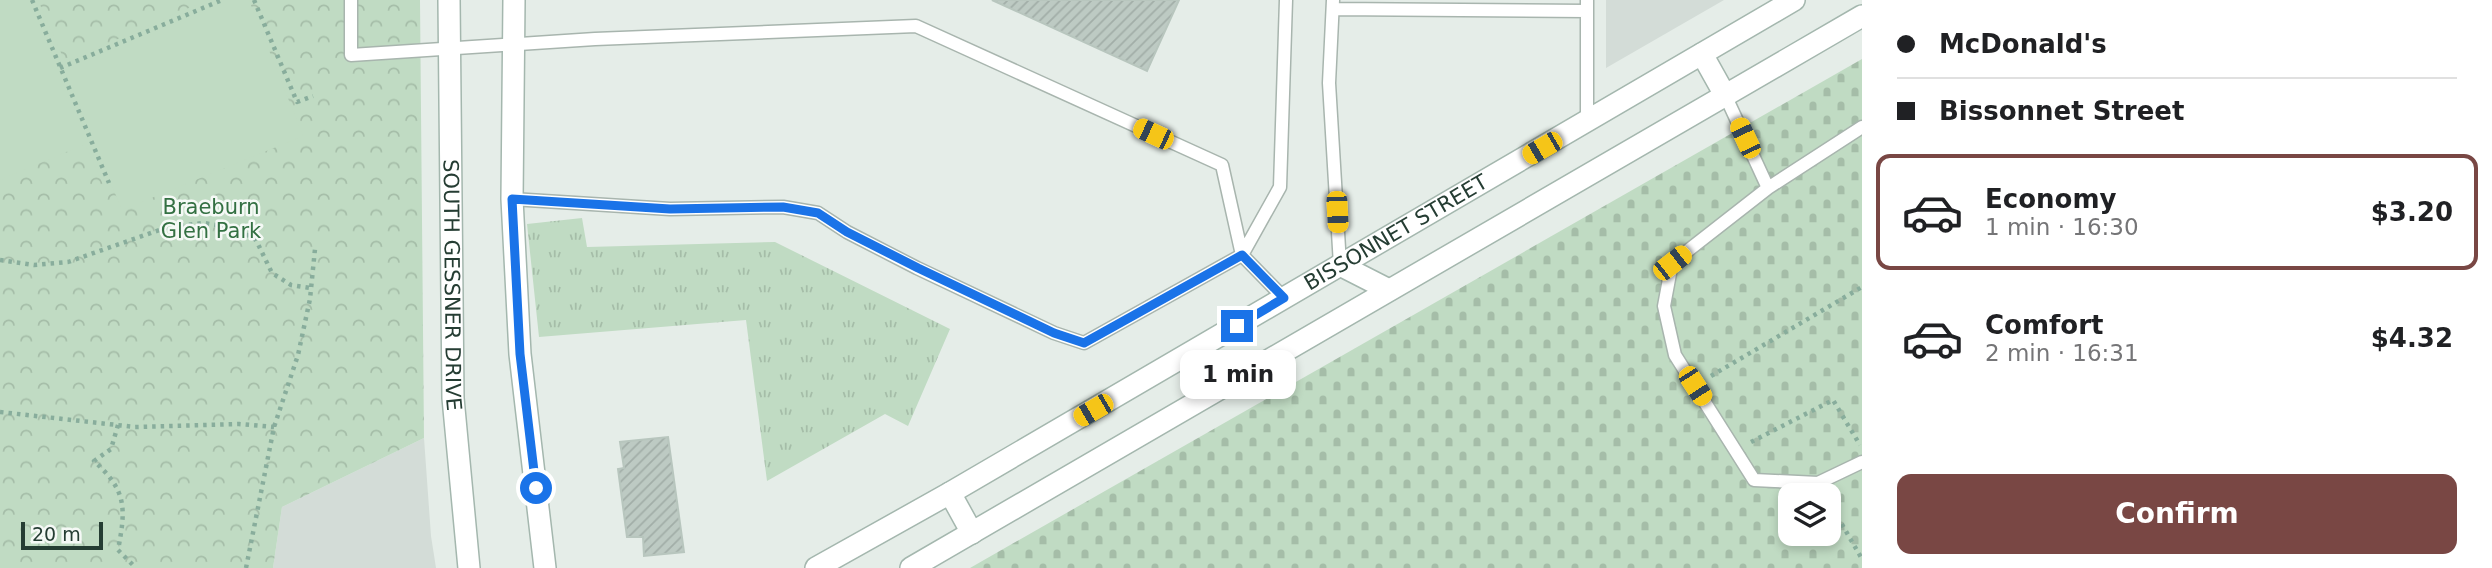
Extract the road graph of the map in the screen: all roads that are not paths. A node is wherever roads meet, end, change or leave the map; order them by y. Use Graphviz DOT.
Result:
graph roads {
  1 [pos="351,0"];
  2 [pos="449,0"];
  3 [pos="514,0"];
  4 [pos="1286,0"];
  5 [pos="1794,0"];
  6 [pos="1333,5"];
  7 [pos="1587,5"];
  8 [pos="1862,16"];
  9 [pos="513,44"];
  10 [pos="450,48"];
  11 [pos="1702,54"];
  12 [pos="1726,97"];
  13 [pos="1587,122"];
  14 [pos="1862,127"];
  15 [pos="1768,188"];
  16 [pos="512,199"];
  17 [pos="1242,255"];
  18 [pos="1340,265"];
  19 [pos="1389,290"];
  20 [pos="1284,298"];
  21 [pos="1862,462"];
  22 [pos="950,493"];
  23 [pos="972,533"];
  24 [pos="469,568"];
  25 [pos="545,568"];
  26 [pos="816,568"];
  27 [pos="911,568"];
  1 -- 10 [label="lane"];
  2 -- 10 [label="main road, SOUTH GESSNER DRIVE"];
  3 -- 9 [label="main road"];
  4 -- 17 [label="lane"];
  5 -- 11 [label="main road, BISSONNET STREET"];
  6 -- 7 [label="lane"];
  6 -- 18 [label="lane"];
  7 -- 13 [label="lane"];
  8 -- 12 [label="main road"];
  9 -- 10 [label="lane"];
  9 -- 16 [label="main road"];
  9 -- 17 [label="lane"];
  10 -- 24 [label="main road, SOUTH GESSNER DRIVE"];
  11 -- 12 [label="main road"];
  11 -- 13 [label="main road, BISSONNET STREET"];
  12 -- 15 [label="lane"];
  12 -- 19 [label="main road"];
  13 -- 18 [label="main road, BISSONNET STREET"];
  14 -- 15 [label="lane"];
  15 -- 21 [label="lane"];
  16 -- 17 [label="lane"];
  16 -- 25 [label="main road"];
  17 -- 20 [label="lane"];
  18 -- 19 [label="main road"];
  18 -- 20 [label="main road, BISSONNET STREET"];
  19 -- 23 [label="main road"];
  20 -- 22 [label="main road, BISSONNET STREET"];
  22 -- 23 [label="main road"];
  22 -- 26 [label="main road, BISSONNET STREET"];
  23 -- 27 [label="main road"];
}
